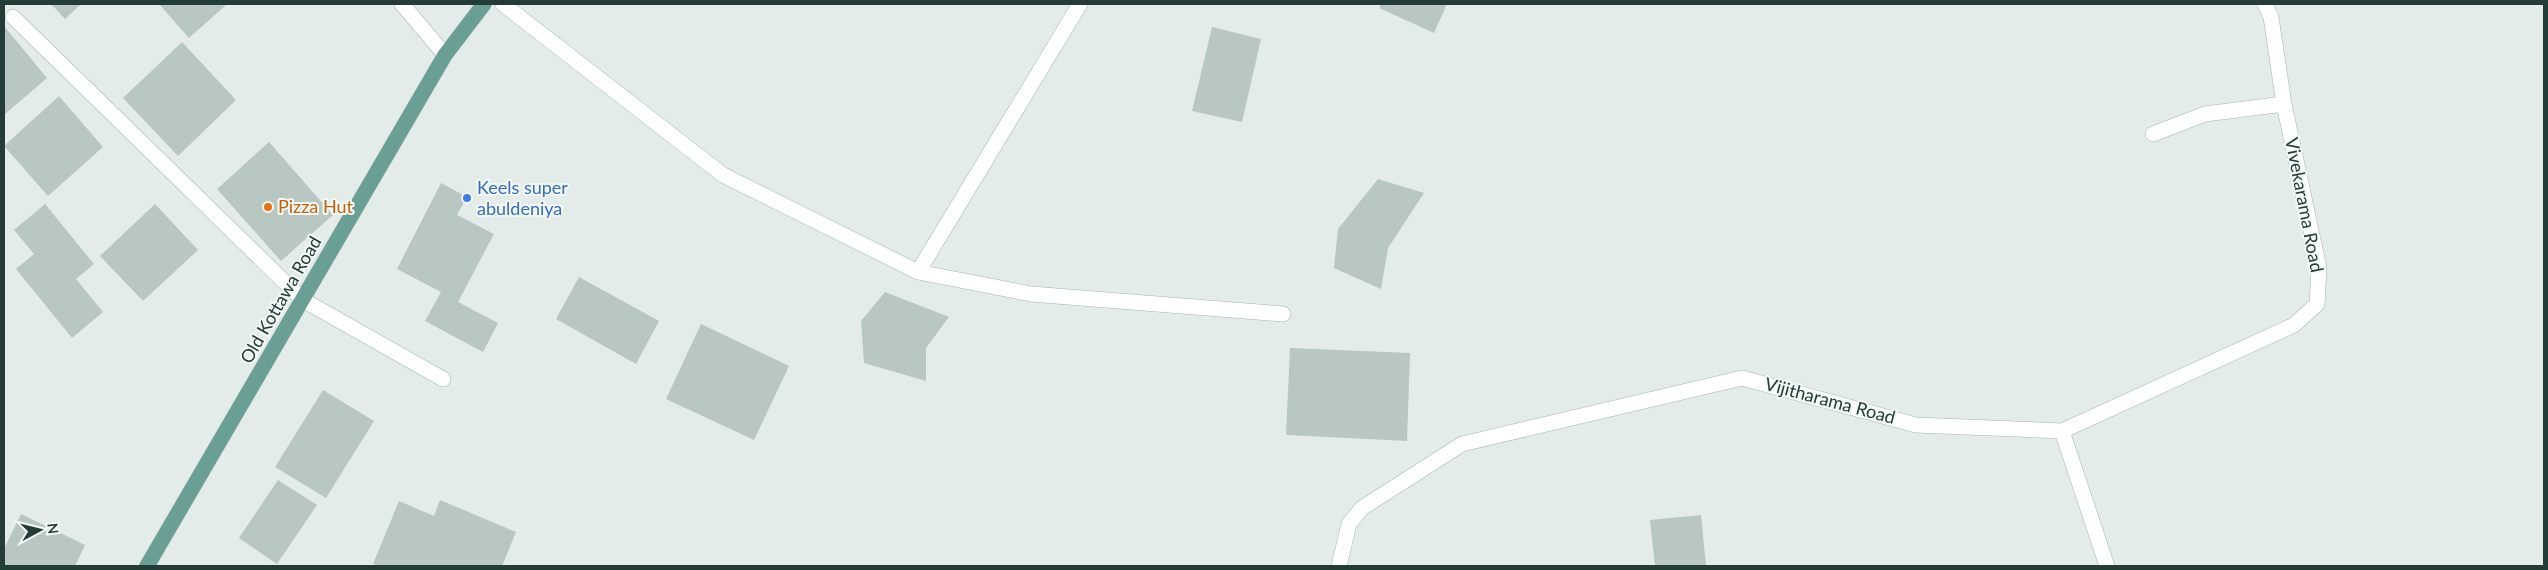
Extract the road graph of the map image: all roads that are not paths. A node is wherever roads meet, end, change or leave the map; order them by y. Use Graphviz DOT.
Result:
graph roads {
  1 [pos="402,4"];
  2 [pos="484,4"];
  3 [pos="503,4"];
  4 [pos="1080,4"];
  5 [pos="2265,4"];
  6 [pos="13,16"];
  7 [pos="445,55"];
  8 [pos="2284,104"];
  9 [pos="2153,134"];
  10 [pos="918,272"];
  11 [pos="303,300"];
  12 [pos="1283,314"];
  13 [pos="443,379"];
  14 [pos="2062,431"];
  15 [pos="147,566"];
  16 [pos="1339,566"];
  17 [pos="2107,566"];
  1 -- 7 [label="street"];
  2 -- 7 [label="main road, Old Kottawa Road"];
  3 -- 10 [label="street"];
  4 -- 10 [label="street"];
  5 -- 8 [label="street, Vivekarama Road"];
  6 -- 11 [label="street"];
  7 -- 11 [label="main road, Old Kottawa Road"];
  8 -- 9 [label="street"];
  8 -- 14 [label="street, Vivekarama Road"];
  10 -- 12 [label="street"];
  11 -- 13 [label="street"];
  11 -- 15 [label="main road, Old Kottawa Road"];
  14 -- 16 [label="street, Vijitharama Road"];
  14 -- 17 [label="street"];
}
